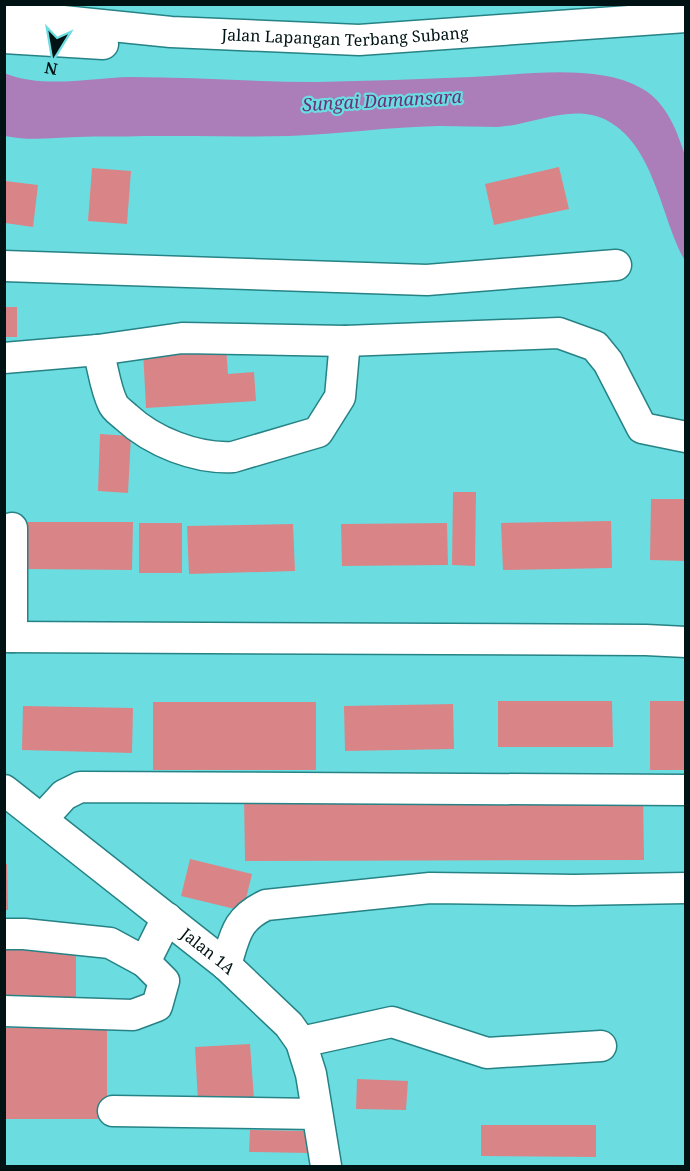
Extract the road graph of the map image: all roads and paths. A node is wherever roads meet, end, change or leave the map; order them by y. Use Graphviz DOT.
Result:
graph roads {
  1 [pos="671,4"];
  2 [pos="4,15"];
  3 [pos="686,17"];
  4 [pos="639,21"];
  5 [pos="686,34"];
  6 [pos="4,38"];
  7 [pos="616,265"];
  8 [pos="4,266"];
  9 [pos="345,341"];
  10 [pos="98,350"];
  11 [pos="4,358"];
  12 [pos="686,436"];
  13 [pos="12,528"];
  14 [pos="8,637"];
  15 [pos="686,642"];
  16 [pos="4,789"];
  17 [pos="686,790"];
  18 [pos="42,819"];
  19 [pos="686,888"];
  20 [pos="167,918"];
  21 [pos="4,934"];
  22 [pos="145,962"];
  23 [pos="226,965"];
  24 [pos="4,1011"];
  25 [pos="301,1042"];
  26 [pos="601,1046"];
  27 [pos="112,1111"];
  28 [pos="317,1114"];
  29 [pos="326,1167"];
  1 -- 4 [label="street"];
  2 -- 4 [label="street, Jalan Lapangan Terbang Subang"];
  3 -- 4 [label="street, Jalan Lapangan Terbang Subang"];
  5 -- 6 [label="street, Jalan Lapangan Terbang Subang"];
  7 -- 8 [label="street"];
  9 -- 10 [label="street"];
  9 -- 10 [label="street"];
  9 -- 12 [label="street"];
  10 -- 11 [label="street"];
  13 -- 14 [label="street"];
  14 -- 15 [label="street"];
  16 -- 18 [label="street, Jalan 1A"];
  17 -- 18 [label="street"];
  18 -- 20 [label="street, Jalan 1A"];
  19 -- 23 [label="street"];
  20 -- 22 [label="street"];
  20 -- 23 [label="street, Jalan 1A"];
  21 -- 22 [label="street"];
  22 -- 24 [label="street"];
  23 -- 25 [label="street, Jalan 1A"];
  25 -- 26 [label="street"];
  25 -- 28 [label="street, Jalan 1A"];
  27 -- 28 [label="street"];
  28 -- 29 [label="street, Jalan 1A"];
}
